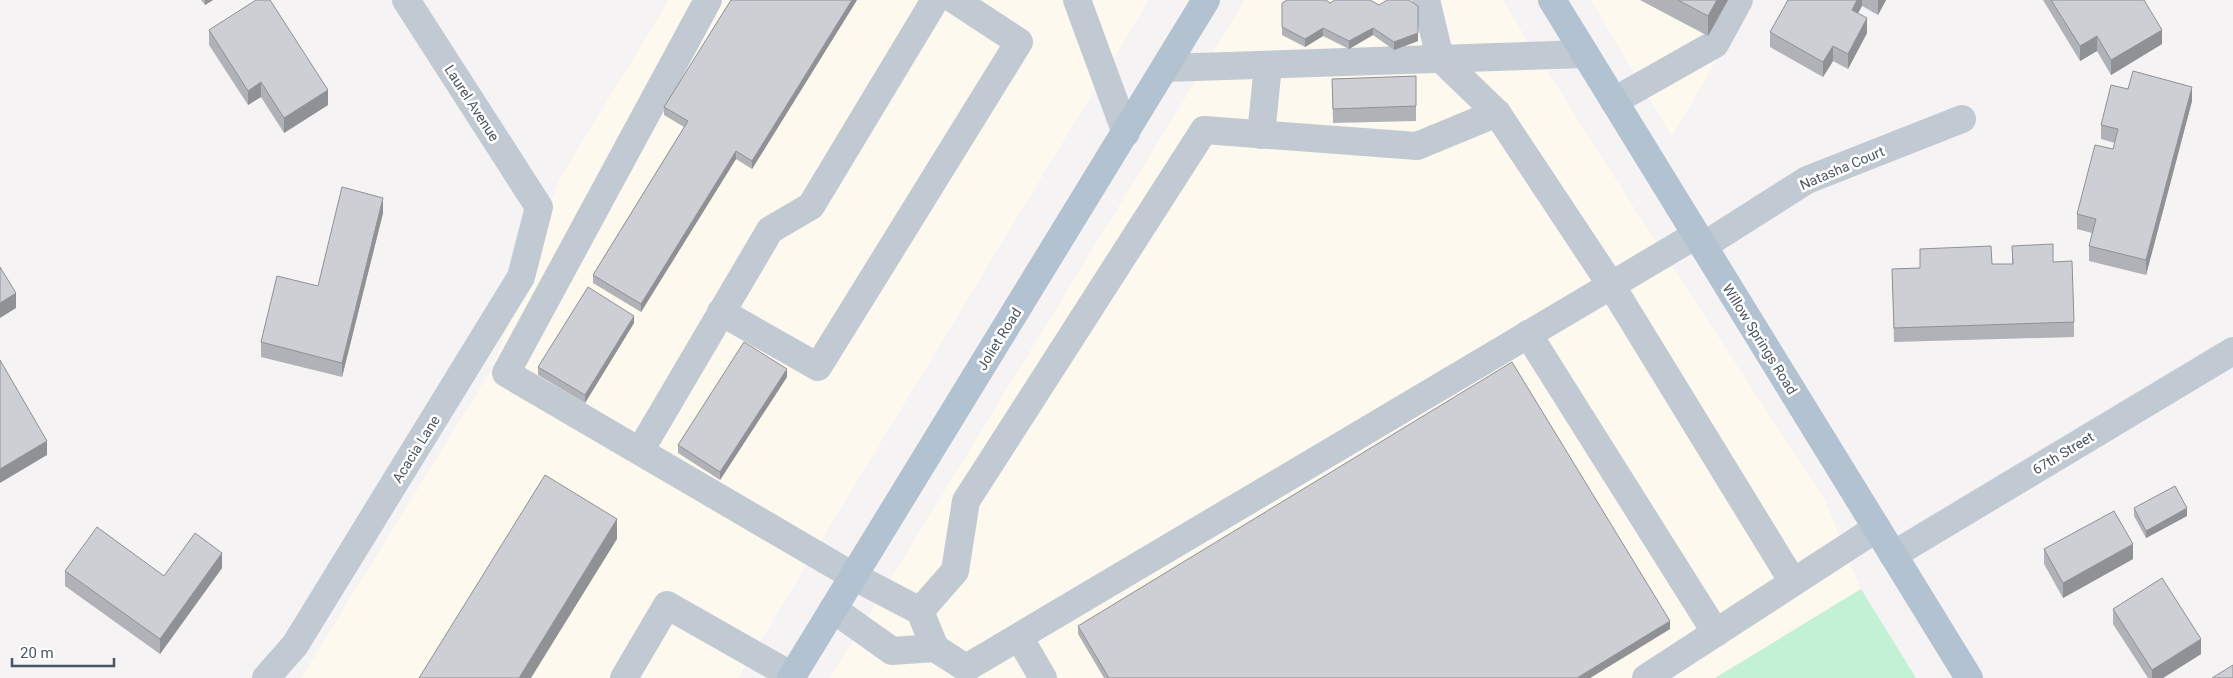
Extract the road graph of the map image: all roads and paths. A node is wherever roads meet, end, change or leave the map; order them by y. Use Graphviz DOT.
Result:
graph roads {
  1 [pos="406,0"];
  2 [pos="708,0"];
  3 [pos="935,0"];
  4 [pos="955,0"];
  5 [pos="1077,0"];
  6 [pos="1206,0"];
  7 [pos="1426,0"];
  8 [pos="1552,0"];
  9 [pos="1739,0"];
  10 [pos="1585,54"];
  11 [pos="1440,58"];
  12 [pos="1268,64"];
  13 [pos="1164,68"];
  14 [pos="1614,101"];
  15 [pos="1497,113"];
  16 [pos="1962,119"];
  17 [pos="1126,133"];
  18 [pos="1261,135"];
  19 [pos="539,207"];
  20 [pos="1700,241"];
  21 [pos="1610,286"];
  22 [pos="721,312"];
  23 [pos="1528,334"];
  24 [pos="2233,351"];
  25 [pos="640,452"];
  26 [pos="1877,528"];
  27 [pos="1893,555"];
  28 [pos="853,576"];
  29 [pos="1793,582"];
  30 [pos="833,609"];
  31 [pos="920,611"];
  32 [pos="1716,633"];
  33 [pos="1020,637"];
  34 [pos="936,648"];
  35 [pos="958,673"];
  36 [pos="791,677"];
  37 [pos="266,678"];
  38 [pos="624,678"];
  39 [pos="1043,678"];
  40 [pos="1646,678"];
  41 [pos="1969,678"];
  1 -- 19 [label="street, Laurel Avenue"];
  2 -- 25 [label="street"];
  3 -- 22 [label="street"];
  4 -- 22 [label="street"];
  5 -- 17 [label="street"];
  6 -- 13 [label="main road, Joliet Road"];
  7 -- 11 [label="street"];
  8 -- 10 [label="main road, Willow Springs Road"];
  9 -- 14 [label="street"];
  10 -- 11 [label="street"];
  10 -- 14 [label="main road, Willow Springs Road"];
  11 -- 12 [label="street"];
  11 -- 15 [label="street"];
  12 -- 13 [label="street"];
  12 -- 18 [label="street"];
  13 -- 17 [label="main road, Joliet Road"];
  14 -- 20 [label="main road, Willow Springs Road"];
  15 -- 18 [label="street"];
  15 -- 21 [label="street"];
  16 -- 20 [label="street, Natasha Court"];
  17 -- 28 [label="main road, Joliet Road"];
  18 -- 31 [label="street"];
  19 -- 37 [label="street, Acacia Lane"];
  20 -- 21 [label="street, Natasha Court"];
  20 -- 26 [label="main road, Willow Springs Road"];
  21 -- 23 [label="street, Natasha Court"];
  21 -- 29 [label="street"];
  22 -- 25 [label="street"];
  23 -- 32 [label="street"];
  23 -- 33 [label="street, Natasha Court"];
  24 -- 27 [label="street, 67th Street"];
  25 -- 28 [label="street"];
  26 -- 27 [label="main road, Willow Springs Road"];
  26 -- 29 [label="street"];
  27 -- 41 [label="main road, Willow Springs Road"];
  28 -- 30 [label="main road, Joliet Road"];
  28 -- 31 [label="street"];
  29 -- 32 [label="street"];
  30 -- 34 [label="street"];
  30 -- 36 [label="main road, Joliet Road"];
  31 -- 34 [label="street"];
  32 -- 40 [label="street"];
  33 -- 35 [label="street, Natasha Court"];
  33 -- 39 [label="street"];
  34 -- 35 [label="street"];
  36 -- 38 [label="street"];
}
